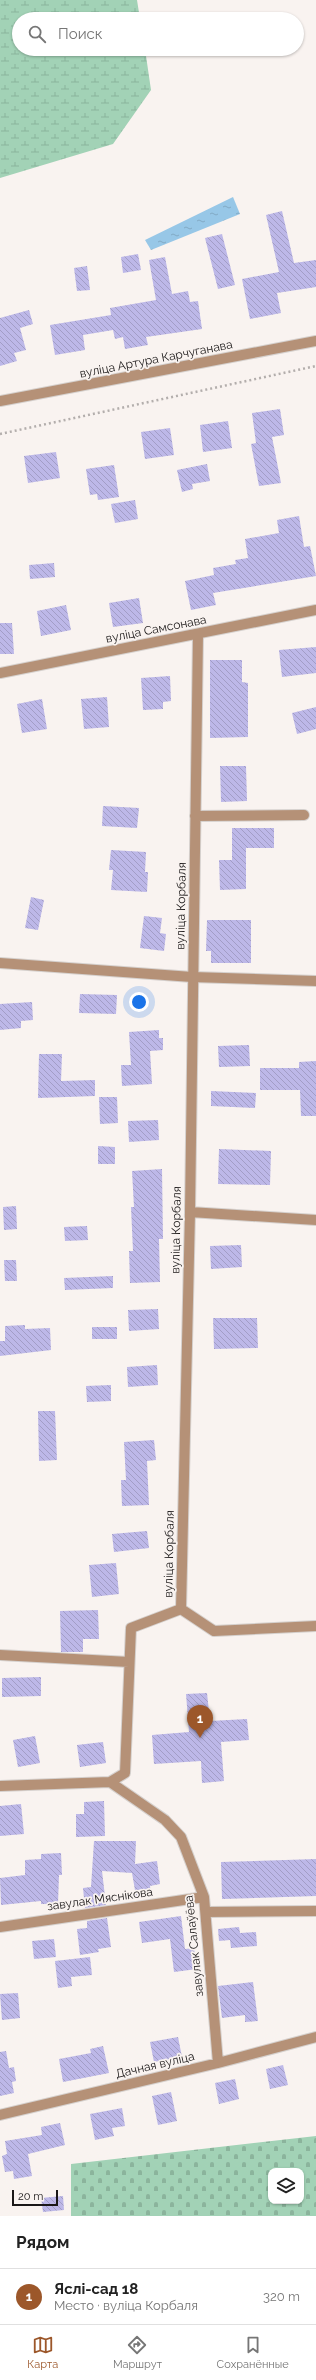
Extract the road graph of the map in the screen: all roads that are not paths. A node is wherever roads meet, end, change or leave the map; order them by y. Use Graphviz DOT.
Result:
graph roads {
  1 [pos="316,341"];
  2 [pos="0,401"];
  3 [pos="316,610"];
  4 [pos="198,634"];
  5 [pos="0,673"];
  6 [pos="304,815"];
  7 [pos="195,816"];
  8 [pos="0,963"];
  9 [pos="192,977"];
  10 [pos="316,981"];
  11 [pos="190,1212"];
  12 [pos="316,1220"];
  13 [pos="181,1609"];
  14 [pos="316,1626"];
  15 [pos="0,1655"];
  16 [pos="129,1662"];
  17 [pos="110,1782"];
  18 [pos="0,1786"];
  19 [pos="204,1897"];
  20 [pos="316,1911"];
  21 [pos="206,1912"];
  22 [pos="0,1927"];
  23 [pos="316,2036"];
  24 [pos="218,2063"];
  25 [pos="0,2115"];
  1 -- 2 [label="street, вуліца Артура Карчуганава"];
  3 -- 4 [label="street, вуліца Самсонава"];
  4 -- 5 [label="street, вуліца Самсонава"];
  4 -- 7 [label="street, вуліца Корбаля"];
  6 -- 7 [label="street"];
  7 -- 9 [label="street, вуліца Корбаля"];
  8 -- 9 [label="street"];
  9 -- 10 [label="street"];
  9 -- 11 [label="street, вуліца Корбаля"];
  11 -- 12 [label="street"];
  11 -- 13 [label="street, вуліца Корбаля"];
  13 -- 14 [label="street"];
  13 -- 16 [label="street, вуліца Корбаля"];
  15 -- 16 [label="street"];
  16 -- 17 [label="street, вуліца Корбаля"];
  17 -- 18 [label="street"];
  17 -- 19 [label="street, завулак Салаўёва"];
  19 -- 21 [label="street, завулак Салаўёва"];
  19 -- 22 [label="street, завулак Мяснікова"];
  20 -- 21 [label="street"];
  21 -- 24 [label="street, завулак Салаўёва"];
  23 -- 24 [label="street, Дачная вуліца"];
  24 -- 25 [label="street, Дачная вуліца"];
}
